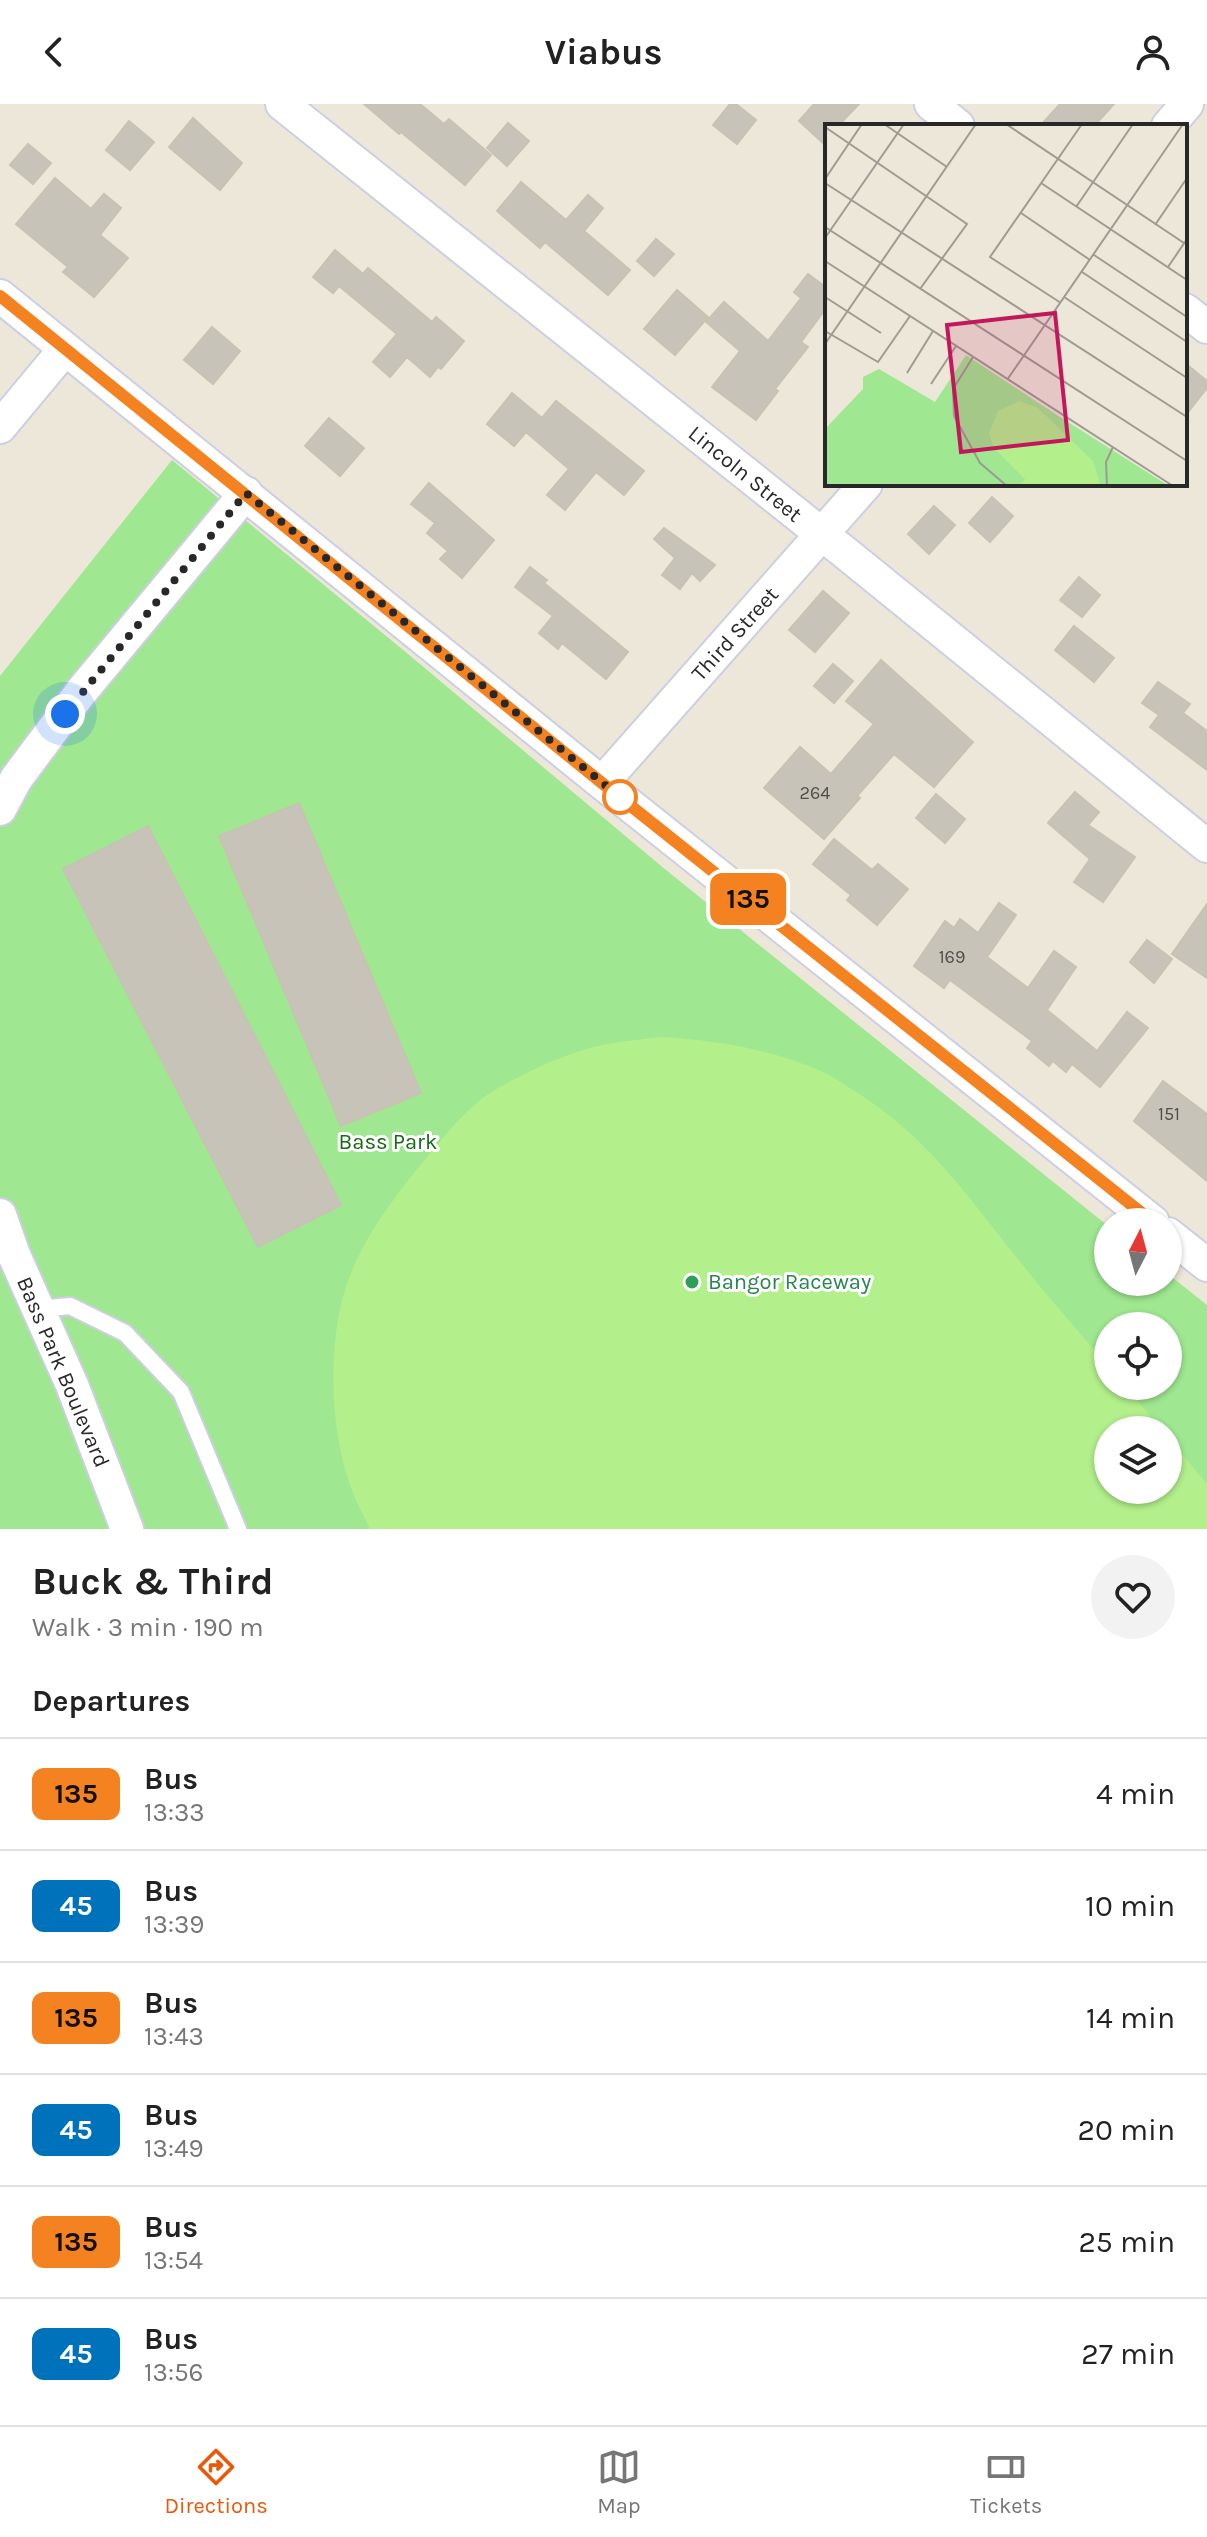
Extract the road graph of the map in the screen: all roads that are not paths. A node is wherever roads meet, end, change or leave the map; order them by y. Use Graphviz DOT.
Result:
graph roads {
  1 [pos="282,104"];
  2 [pos="931,104"];
  3 [pos="1187,104"];
  4 [pos="956,124"];
  5 [pos="1170,124"];
  6 [pos="0,296"];
  7 [pos="1187,312"];
  8 [pos="1207,327"];
  9 [pos="65,349"];
  10 [pos="0,427"];
  11 [pos="864,486"];
  12 [pos="246,493"];
  13 [pos="823,535"];
  14 [pos="602,783"];
  15 [pos="0,809"];
  16 [pos="1207,846"];
  17 [pos="1135,1208"];
  18 [pos="0,1215"];
  19 [pos="1182,1245"];
  20 [pos="1207,1265"];
  21 [pos="38,1309"];
  22 [pos="127,1529"];
  23 [pos="238,1529"];
  1 -- 13 [label="street, Lincoln Street"];
  2 -- 4 [label="street"];
  3 -- 5 [label="street"];
  6 -- 9 [label="street"];
  7 -- 8 [label="street"];
  9 -- 10 [label="street"];
  9 -- 12 [label="street"];
  11 -- 13 [label="street, Third Street"];
  12 -- 14 [label="street"];
  12 -- 15 [label="street"];
  13 -- 14 [label="street, Third Street"];
  13 -- 16 [label="street, Lincoln Street"];
  14 -- 17 [label="street"];
  18 -- 21 [label="street, Bass Park Boulevard"];
  19 -- 20 [label="street"];
  21 -- 22 [label="street, Bass Park Boulevard"];
  21 -- 23 [label="lane"];
}
